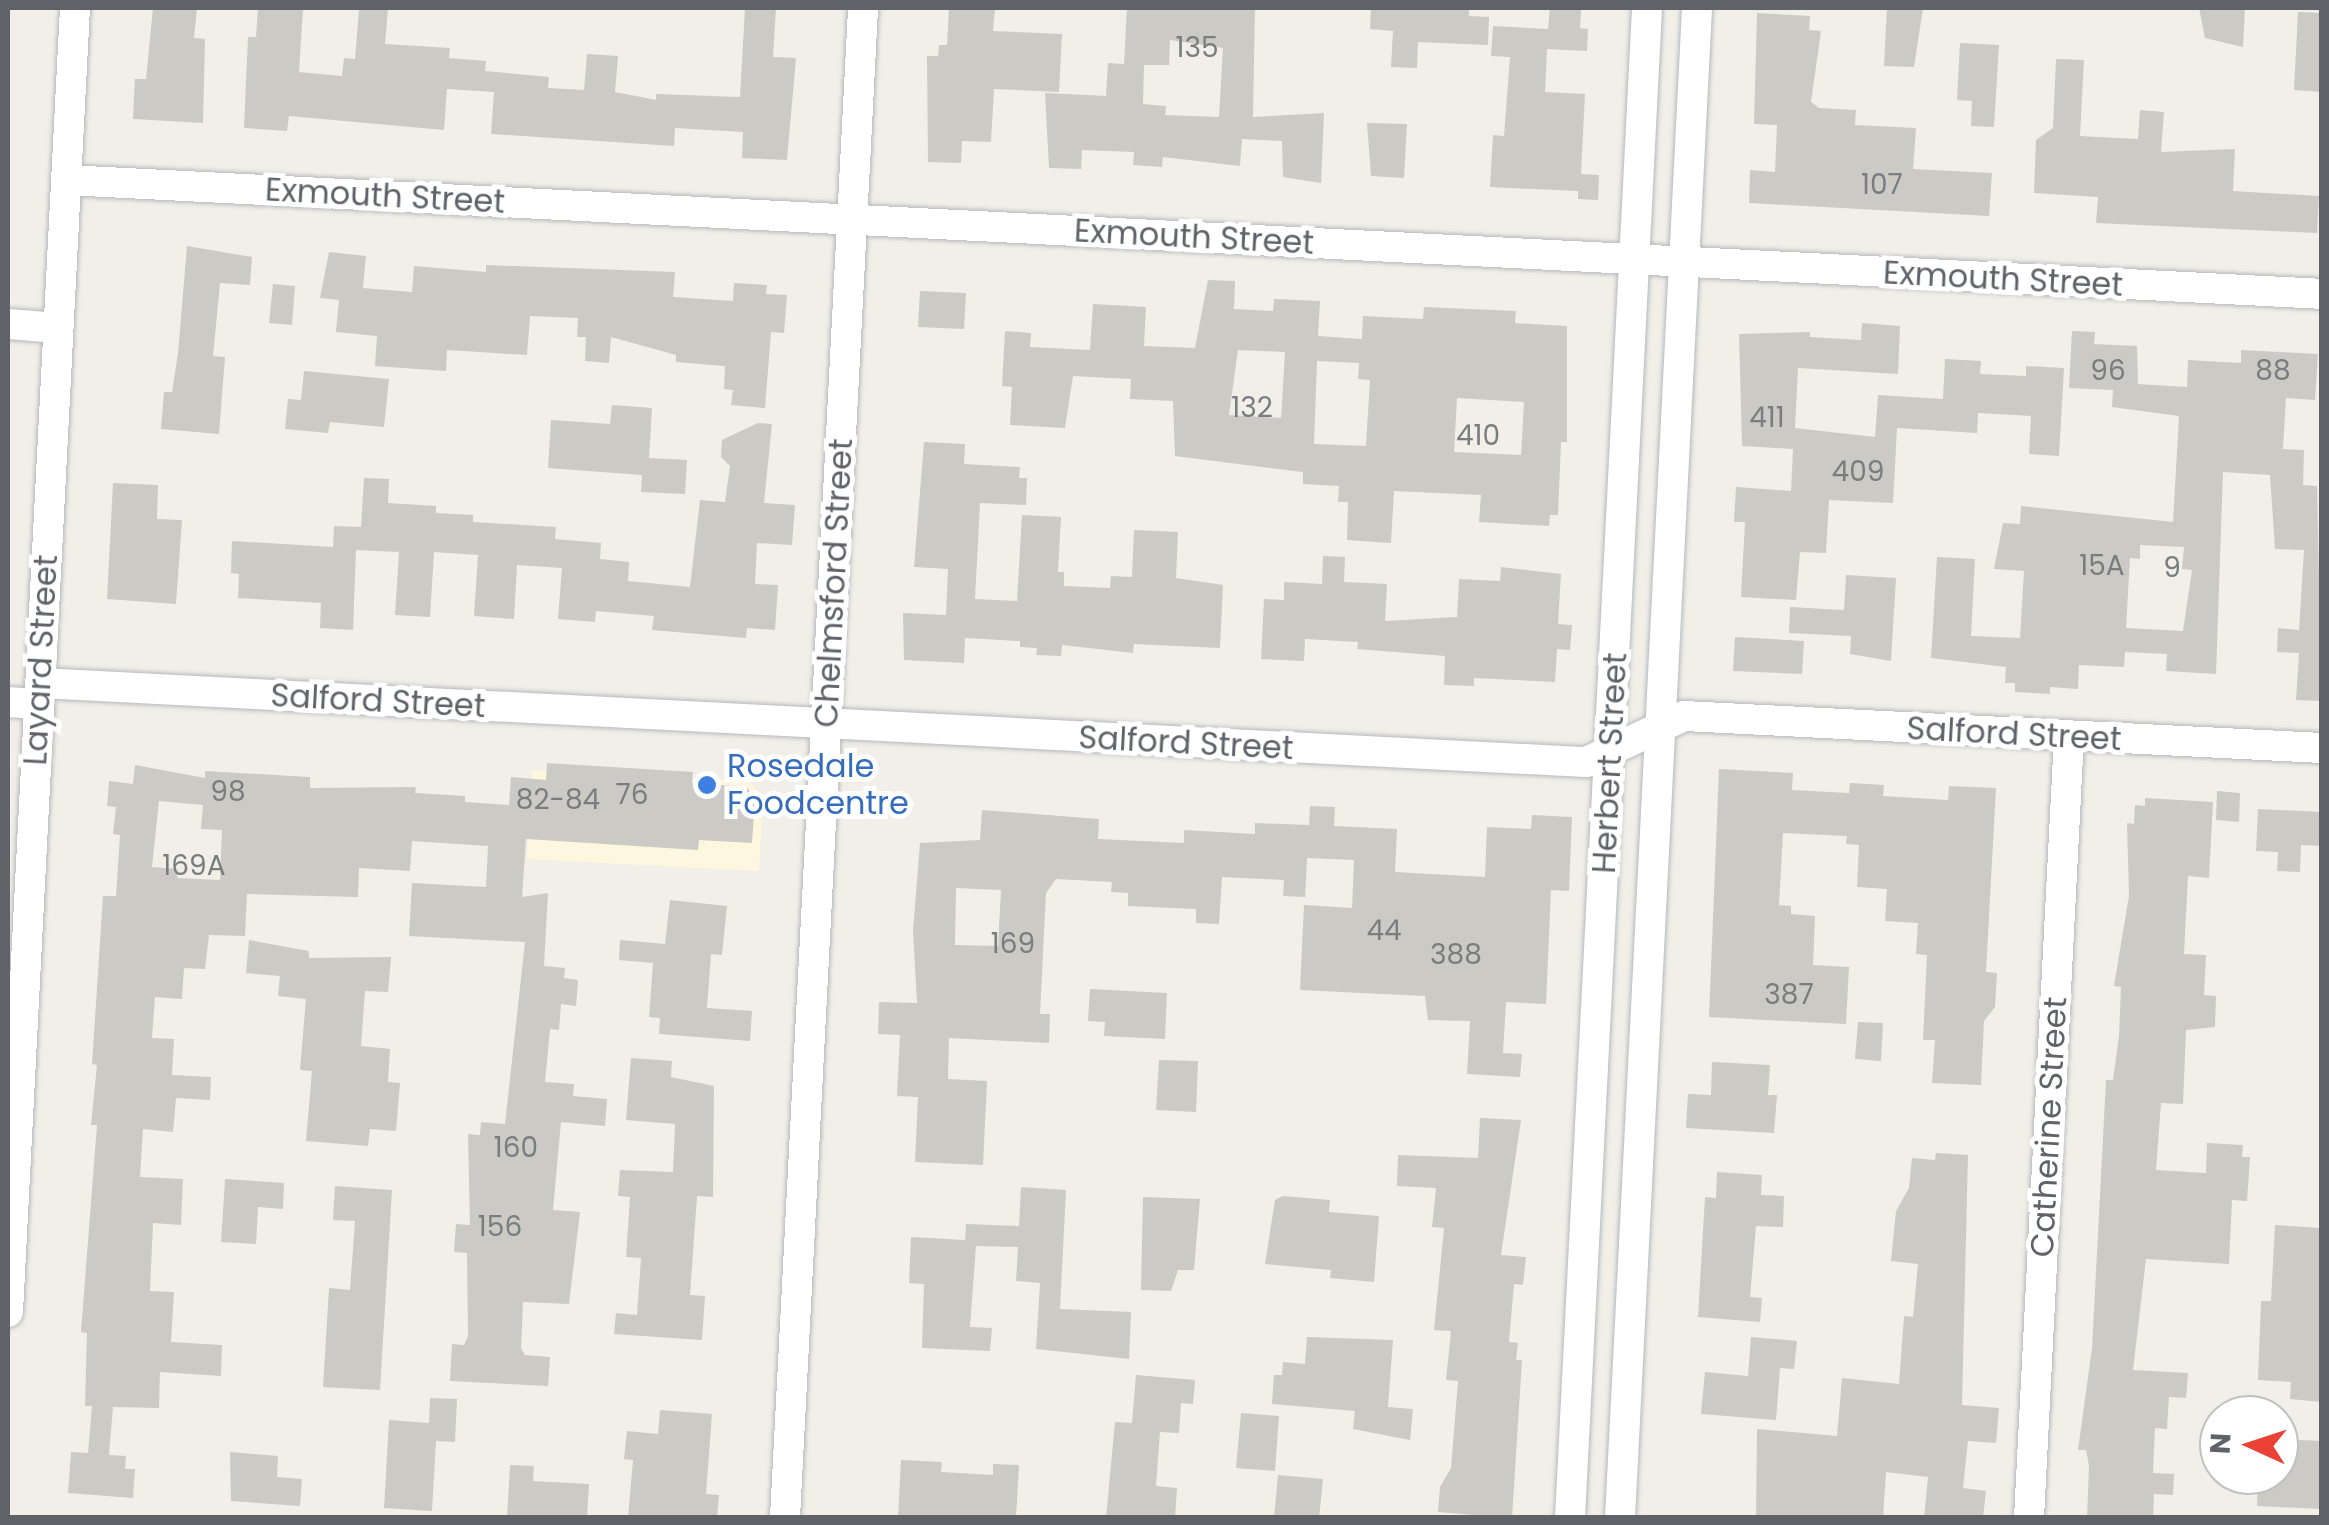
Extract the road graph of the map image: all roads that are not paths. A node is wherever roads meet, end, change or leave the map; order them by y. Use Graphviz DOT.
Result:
graph roads {
  1 [pos="75,8"];
  2 [pos="863,8"];
  3 [pos="1648,8"];
  4 [pos="1697,8"];
  5 [pos="66,180"];
  6 [pos="852,218"];
  7 [pos="1635,260"];
  8 [pos="1683,264"];
  9 [pos="2322,294"];
  10 [pos="8,324"];
  11 [pos="58,328"];
  12 [pos="40,693"];
  13 [pos="8,702"];
  14 [pos="1660,725"];
  15 [pos="826,726"];
  16 [pos="2068,737"];
  17 [pos="2322,748"];
  18 [pos="1610,756"];
  19 [pos="8,1312"];
  20 [pos="1577,1389"];
  21 [pos="1626,1391"];
  22 [pos="786,1518"];
  23 [pos="1570,1518"];
  24 [pos="1620,1518"];
  25 [pos="2029,1518"];
  1 -- 5 [label="street, Layard Street"];
  2 -- 6 [label="street, Chelmsford Street"];
  3 -- 7 [label="street, Herbert Street"];
  4 -- 8 [label="street, Herbert Street"];
  5 -- 6 [label="street, Exmouth Street"];
  5 -- 11 [label="street, Layard Street"];
  6 -- 7 [label="street, Exmouth Street"];
  6 -- 15 [label="street, Chelmsford Street"];
  7 -- 8 [label="street, Exmouth Street"];
  7 -- 18 [label="street, Herbert Street"];
  8 -- 9 [label="street, Exmouth Street"];
  8 -- 14 [label="street, Herbert Street"];
  10 -- 11 [label="street"];
  11 -- 12 [label="street, Layard Street"];
  12 -- 13 [label="street, Salford Street"];
  12 -- 15 [label="street, Salford Street"];
  12 -- 19 [label="street, Layard Street"];
  14 -- 16 [label="street, Salford Street"];
  14 -- 18 [label="street, Salford Street"];
  14 -- 21 [label="street, Herbert Street"];
  15 -- 18 [label="street, Salford Street"];
  15 -- 22 [label="street, Chelmsford Street"];
  16 -- 17 [label="street, Salford Street"];
  16 -- 25 [label="street, Catherine Street"];
  18 -- 20 [label="street, Herbert Street"];
  20 -- 21 [label="street"];
  20 -- 23 [label="street, Herbert Street"];
  21 -- 24 [label="street, Herbert Street"];
}
